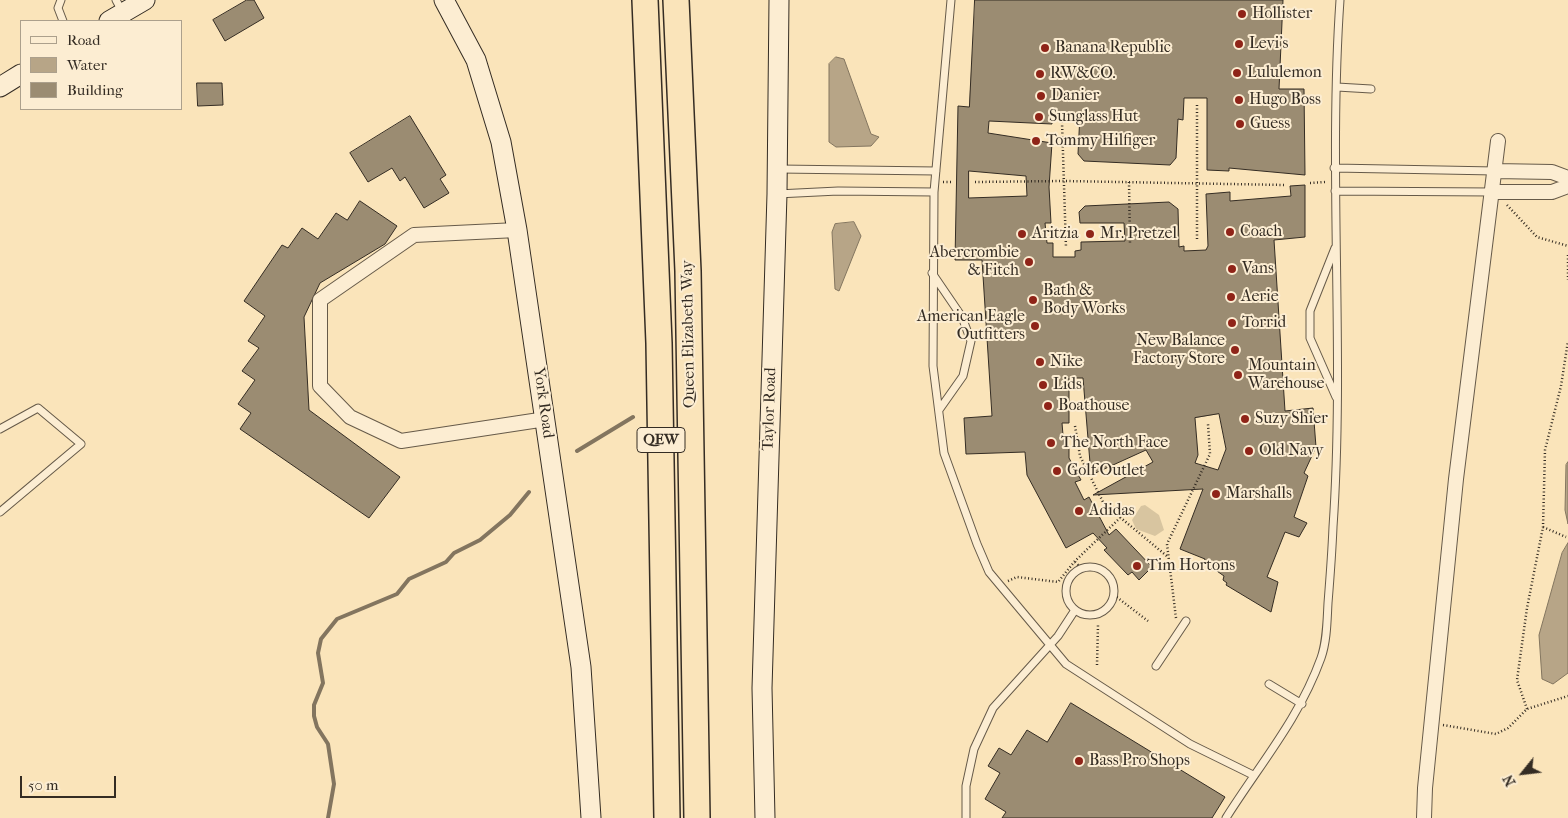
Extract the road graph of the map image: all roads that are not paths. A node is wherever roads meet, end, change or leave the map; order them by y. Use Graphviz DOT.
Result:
graph roads {
  1 [pos="61,0"];
  2 [pos="145,0"];
  3 [pos="444,0"];
  4 [pos="644,0"];
  5 [pos="676,0"];
  6 [pos="681,0"];
  7 [pos="779,0"];
  8 [pos="951,0"];
  9 [pos="1340,0"];
  10 [pos="116,11"];
  11 [pos="63,20"];
  12 [pos="20,75"];
  13 [pos="0,87"];
  14 [pos="1336,87"];
  15 [pos="680,88"];
  16 [pos="1371,89"];
  17 [pos="1498,141"];
  18 [pos="1334,168"];
  19 [pos="776,170"];
  20 [pos="936,171"];
  21 [pos="1495,171"];
  22 [pos="1568,178"];
  23 [pos="1568,186"];
  24 [pos="934,192"];
  25 [pos="1335,192"];
  26 [pos="1492,192"];
  27 [pos="776,194"];
  28 [pos="517,230"];
  29 [pos="1336,246"];
  30 [pos="932,273"];
  31 [pos="1337,399"];
  32 [pos="939,410"];
  33 [pos="546,419"];
  34 [pos="0,429"];
  35 [pos="0,512"];
  36 [pos="1075,610"];
  37 [pos="1186,621"];
  38 [pos="1049,644"];
  39 [pos="1156,666"];
  40 [pos="1269,684"];
  41 [pos="1302,704"];
  42 [pos="1253,775"];
  43 [pos="591,818"];
  44 [pos="667,818"];
  45 [pos="696,818"];
  46 [pos="766,818"];
  47 [pos="966,818"];
  48 [pos="1226,818"];
  49 [pos="1424,818"];
  1 -- 11 [label="lane"];
  2 -- 10 [label="main road"];
  3 -- 28 [label="main road, York Road"];
  4 -- 44 [label="highway, Queen Elizabeth Way / QEW"];
  5 -- 15 [label="highway, Queen Elizabeth Way / QEW"];
  6 -- 15 [label="highway"];
  7 -- 19 [label="main road, Taylor Road"];
  8 -- 20 [label="lane"];
  9 -- 14 [label="lane"];
  12 -- 13 [label="main road"];
  14 -- 16 [label="lane"];
  14 -- 18 [label="lane"];
  15 -- 45 [label="highway, Queen Elizabeth Way / QEW"];
  17 -- 21 [label="street"];
  18 -- 21 [label="lane"];
  18 -- 25 [label="lane"];
  19 -- 20 [label="lane"];
  19 -- 27 [label="main road, Taylor Road"];
  20 -- 24 [label="lane"];
  21 -- 22 [label="street"];
  21 -- 26 [label="street"];
  23 -- 26 [label="street"];
  24 -- 27 [label="lane"];
  24 -- 30 [label="lane"];
  25 -- 26 [label="lane"];
  25 -- 29 [label="lane"];
  26 -- 49 [label="street"];
  27 -- 46 [label="main road, Taylor Road"];
  28 -- 33 [label="main road, York Road"];
  28 -- 33 [label="street"];
  29 -- 31 [label="lane"];
  29 -- 31 [label="lane"];
  30 -- 32 [label="lane"];
  30 -- 32 [label="lane"];
  31 -- 41 [label="lane"];
  32 -- 38 [label="lane"];
  33 -- 43 [label="main road, York Road"];
  34 -- 35 [label="lane"];
  36 -- 36 [label="lane"];
  36 -- 38 [label="lane"];
  37 -- 39 [label="lane"];
  38 -- 42 [label="lane"];
  38 -- 47 [label="lane"];
  40 -- 41 [label="lane"];
  41 -- 42 [label="lane"];
  42 -- 48 [label="lane"];
}
